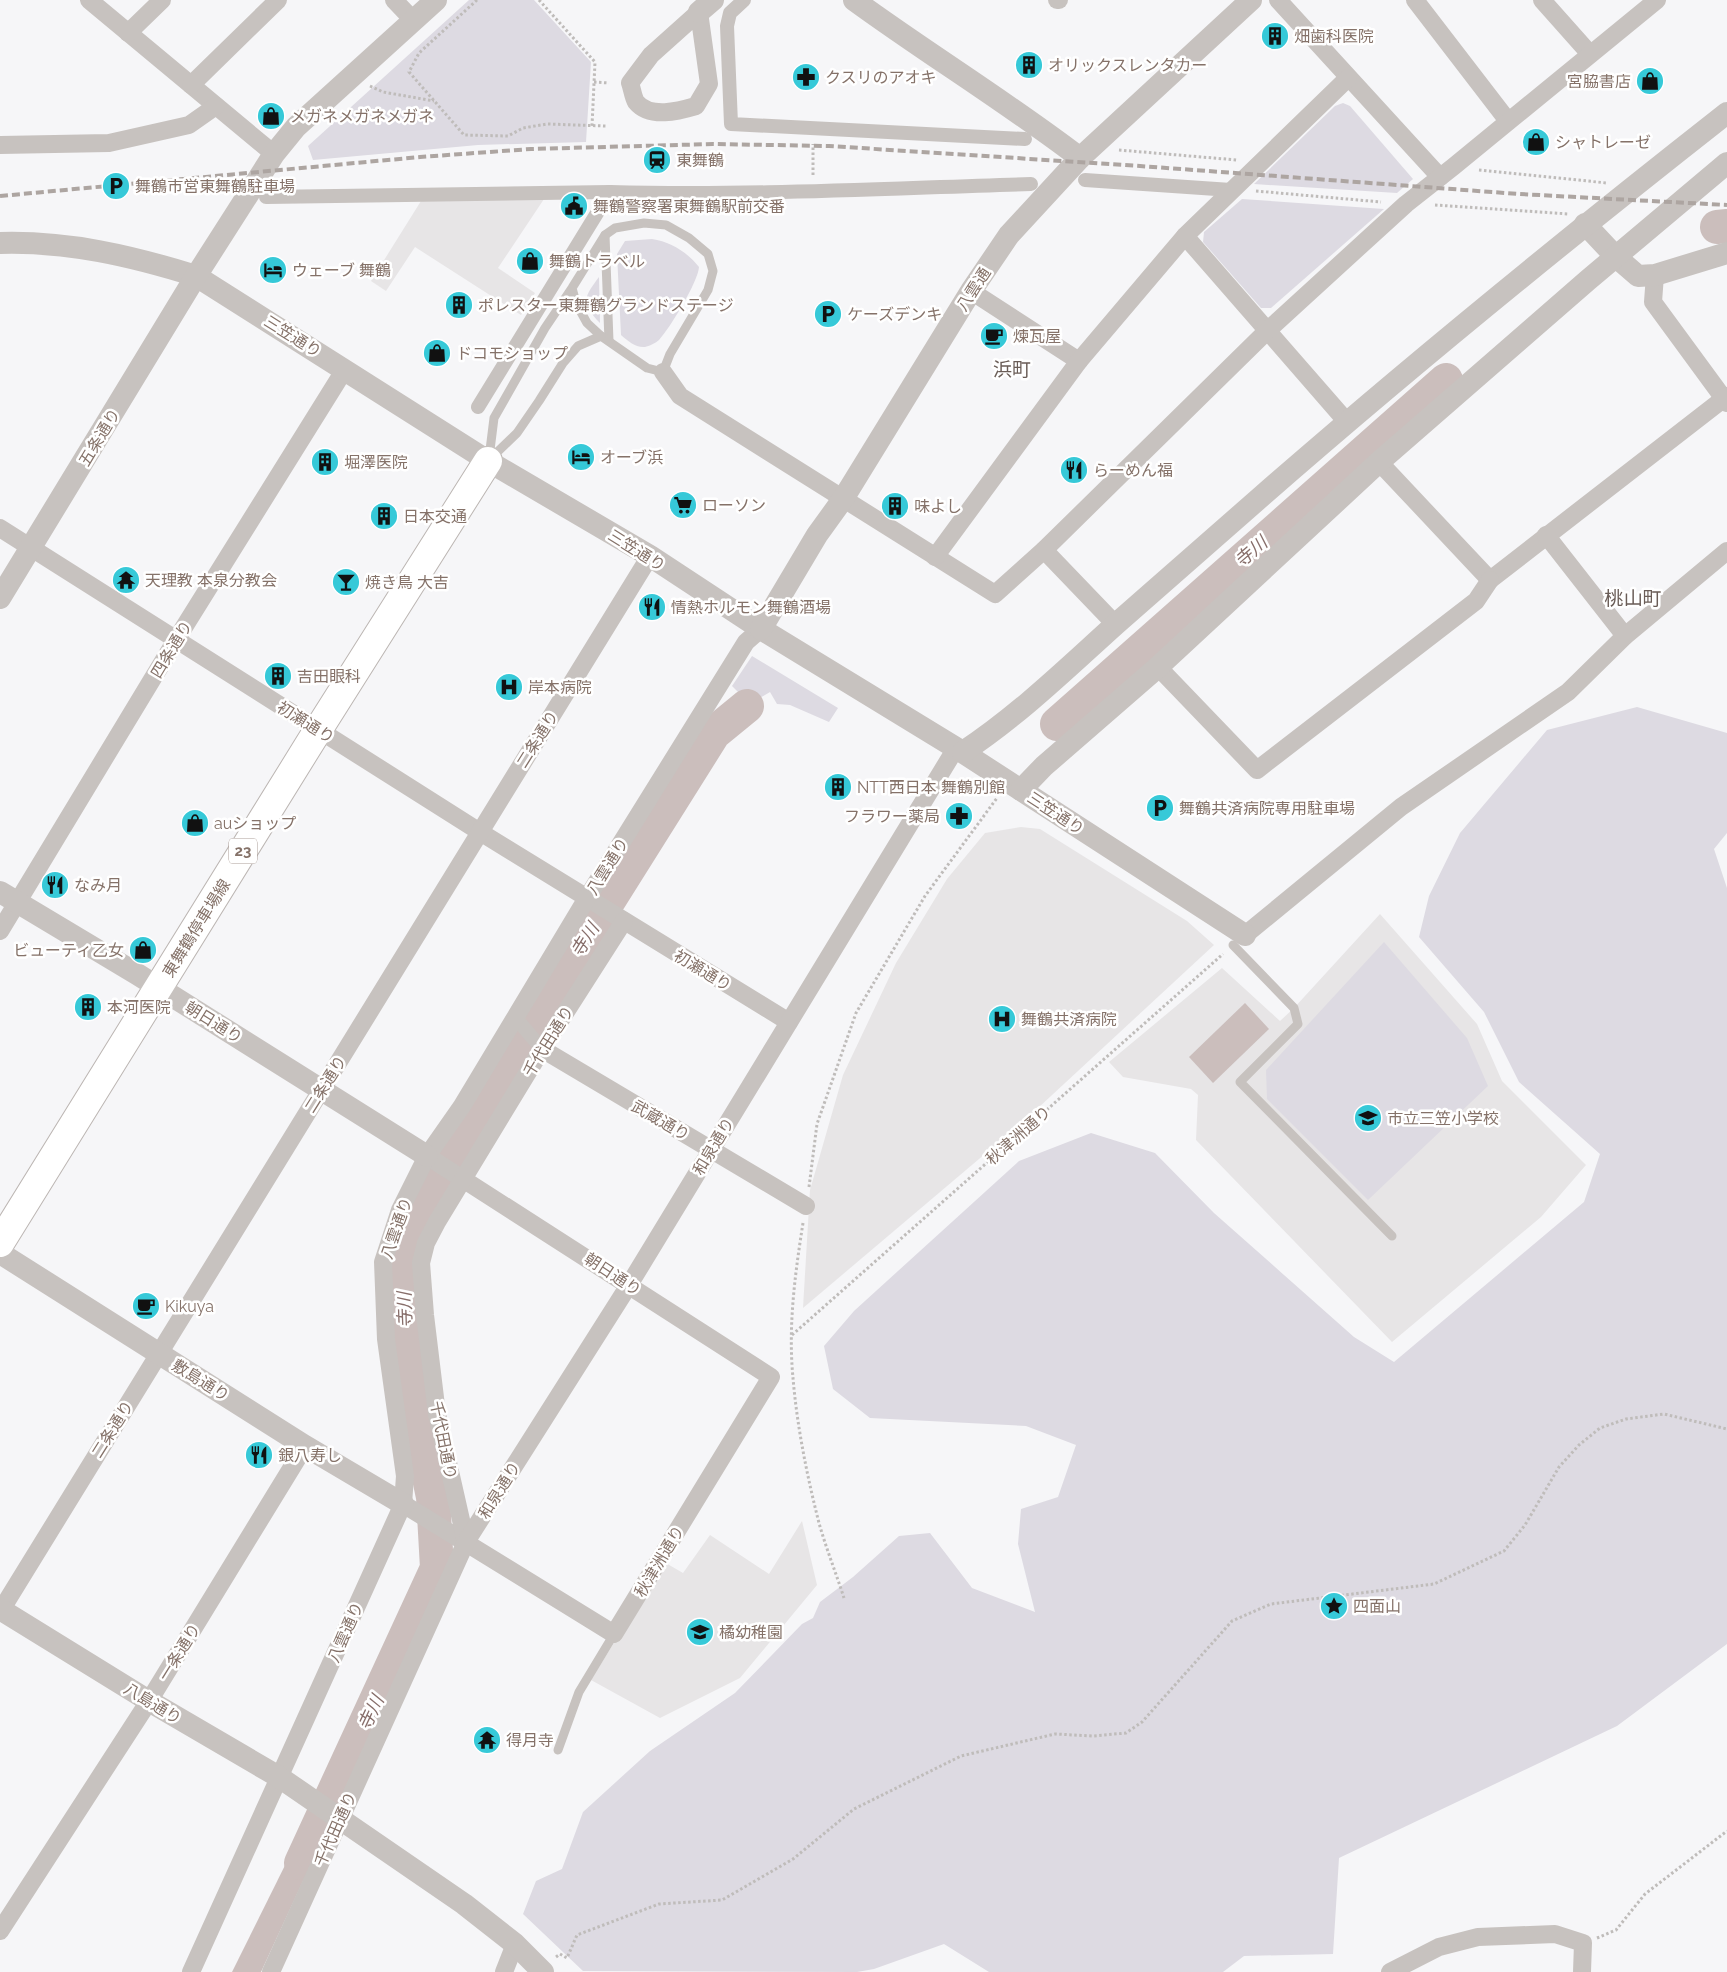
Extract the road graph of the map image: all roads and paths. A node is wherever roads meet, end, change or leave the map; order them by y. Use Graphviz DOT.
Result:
graph roads {
  1 [pos="89,0"];
  2 [pos="162,0"];
  3 [pos="278,0"];
  4 [pos="394,0"];
  5 [pos="436,0"];
  6 [pos="477,0"];
  7 [pos="539,0"];
  8 [pos="744,0"];
  9 [pos="854,0"];
  10 [pos="1251,0"];
  11 [pos="1278,0"];
  12 [pos="1415,0"];
  13 [pos="1542,0"];
  14 [pos="1657,0"];
  15 [pos="706,6"];
  16 [pos="414,21"];
  17 [pos="128,33"];
  18 [pos="1590,54"];
  19 [pos="1348,78"];
  20 [pos="594,82"];
  21 [pos="609,83"];
  22 [pos="366,84"];
  23 [pos="192,85"];
  24 [pos="434,102"];
  25 [pos="216,106"];
  26 [pos="1727,113"];
  27 [pos="1508,121"];
  28 [pos="592,126"];
  29 [pos="606,126"];
  30 [pos="814,128"];
  31 [pos="1026,139"];
  32 [pos="0,146"];
  33 [pos="1116,150"];
  34 [pos="274,154"];
  35 [pos="1080,158"];
  36 [pos="1262,163"];
  37 [pos="1723,171"];
  38 [pos="1446,172"];
  39 [pos="1085,180"];
  40 [pos="1031,184"];
  41 [pos="1611,184"];
  42 [pos="813,190"];
  43 [pos="1231,190"];
  44 [pos="610,192"];
  45 [pos="266,197"];
  46 [pos="1406,204"];
  47 [pos="1578,219"];
  48 [pos="604,235"];
  49 [pos="1185,236"];
  50 [pos="3,247"];
  51 [pos="1727,253"];
  52 [pos="1616,257"];
  53 [pos="1654,275"];
  54 [pos="196,276"];
  55 [pos="572,288"];
  56 [pos="970,291"];
  57 [pos="1268,330"];
  58 [pos="605,339"];
  59 [pos="1079,361"];
  60 [pos="345,369"];
  61 [pos="663,372"];
  62 [pos="1726,399"];
  63 [pos="478,408"];
  64 [pos="1347,422"];
  65 [pos="488,461"];
  66 [pos="1379,462"];
  67 [pos="843,499"];
  68 [pos="0,528"];
  69 [pos="1546,535"];
  70 [pos="32,548"];
  71 [pos="1044,550"];
  72 [pos="1727,551"];
  73 [pos="650,556"];
  74 [pos="935,557"];
  75 [pos="1490,580"];
  76 [pos="0,598"];
  77 [pos="1116,625"];
  78 [pos="761,630"];
  79 [pos="1625,636"];
  80 [pos="176,640"];
  81 [pos="1158,667"];
  82 [pos="318,730"];
  83 [pos="960,750"];
  84 [pos="1021,790"];
  85 [pos="998,798"];
  86 [pos="480,832"];
  87 [pos="9,898"];
  88 [pos="591,901"];
  89 [pos="621,919"];
  90 [pos="0,931"];
  91 [pos="1239,940"];
  92 [pos="158,988"];
  93 [pos="518,1021"];
  94 [pos="789,1022"];
  95 [pos="539,1046"];
  96 [pos="321,1089"];
  97 [pos="711,1149"];
  98 [pos="430,1158"];
  99 [pos="458,1176"];
  100 [pos="806,1206"];
  101 [pos="1392,1236"];
  102 [pos="0,1243"];
  103 [pos="0,1253"];
  104 [pos="629,1285"];
  105 [pos="792,1335"];
  106 [pos="159,1353"];
  107 [pos="771,1376"];
  108 [pos="1727,1429"];
  109 [pos="305,1446"];
  110 [pos="403,1504"];
  111 [pos="466,1542"];
  112 [pos="844,1598"];
  113 [pos="0,1610"];
  114 [pos="614,1634"];
  115 [pos="149,1701"];
  116 [pos="558,1750"];
  117 [pos="279,1777"];
  118 [pos="335,1816"];
  119 [pos="1727,1831"];
  120 [pos="0,1931"];
  121 [pos="1583,1943"];
  122 [pos="515,1944"];
  123 [pos="560,1954"];
  124 [pos="191,1972"];
  125 [pos="271,1972"];
  126 [pos="504,1972"];
  127 [pos="543,1972"];
  128 [pos="1390,1972"];
  129 [pos="1582,1972"];
  1 -- 17 [label="street"];
  2 -- 17 [label="street"];
  3 -- 23 [label="street"];
  4 -- 16 [label="street"];
  5 -- 16 [label="street, 五条通り"];
  6 -- 24 [label="path"];
  7 -- 20 [label="path"];
  8 -- 30 [label="street"];
  9 -- 35 [label="street"];
  10 -- 35 [label="street, 八雲通"];
  11 -- 19 [label="street"];
  12 -- 27 [label="street"];
  13 -- 18 [label="street"];
  14 -- 18 [label="street"];
  15 -- 15 [label="street"];
  16 -- 34 [label="street, 五条通り"];
  17 -- 23 [label="street"];
  18 -- 27 [label="street"];
  19 -- 36 [label="street"];
  19 -- 38 [label="street"];
  20 -- 21 [label="path"];
  20 -- 28 [label="path"];
  22 -- 24 [label="path"];
  23 -- 25 [label="street"];
  24 -- 28 [label="path"];
  25 -- 32 [label="street"];
  25 -- 34 [label="street"];
  26 -- 47 [label="street"];
  27 -- 38 [label="street"];
  28 -- 29 [label="path"];
  30 -- 31 [label="street"];
  30 -- 42 [label="path"];
  33 -- 36 [label="path"];
  34 -- 54 [label="street, 五条通り"];
  35 -- 56 [label="street, 八雲通"];
  36 -- 43 [label="street"];
  37 -- 52 [label="street"];
  38 -- 41 [label="path"];
  38 -- 46 [label="street"];
  39 -- 43 [label="street"];
  40 -- 42 [label="street"];
  42 -- 44 [label="street"];
  43 -- 46 [label="path"];
  43 -- 49 [label="street"];
  44 -- 45 [label="street"];
  44 -- 63 [label="street"];
  46 -- 47 [label="path"];
  46 -- 57 [label="street"];
  47 -- 52 [label="street"];
  47 -- 64 [label="street"];
  48 -- 55 [label="lane"];
  48 -- 58 [label="lane"];
  48 -- 61 [label="lane"];
  49 -- 57 [label="street"];
  49 -- 59 [label="street"];
  50 -- 54 [label="street, 三笠通り"];
  51 -- 53 [label="street"];
  52 -- 53 [label="street"];
  52 -- 66 [label="street"];
  53 -- 62 [label="street"];
  54 -- 60 [label="street, 三笠通り"];
  54 -- 70 [label="street, 五条通り"];
  55 -- 58 [label="lane"];
  55 -- 65 [label="lane"];
  56 -- 59 [label="street"];
  56 -- 67 [label="street, 八雲通"];
  57 -- 64 [label="street"];
  57 -- 71 [label="street"];
  58 -- 61 [label="lane"];
  58 -- 65 [label="lane"];
  59 -- 74 [label="street"];
  60 -- 65 [label="street, 三笠通り"];
  60 -- 80 [label="street, 四条通り"];
  61 -- 67 [label="street"];
  62 -- 69 [label="street"];
  64 -- 77 [label="street"];
  65 -- 73 [label="street, 三笠通り"];
  65 -- 82 [label="main road, 東舞鶴停車場線 / 23"];
  66 -- 75 [label="street"];
  66 -- 81 [label="street"];
  67 -- 74 [label="street"];
  67 -- 78 [label="street, 八雲通"];
  68 -- 70 [label="street, 初瀬通り"];
  69 -- 75 [label="street"];
  69 -- 79 [label="street"];
  70 -- 76 [label="street, 五条通り"];
  70 -- 80 [label="street, 初瀬通り"];
  71 -- 74 [label="street"];
  71 -- 77 [label="street"];
  72 -- 79 [label="street"];
  73 -- 78 [label="street, 三笠通り"];
  73 -- 86 [label="street, 二条通り"];
  75 -- 81 [label="street"];
  77 -- 83 [label="street"];
  78 -- 83 [label="street, 三笠通り"];
  78 -- 88 [label="street, 八雲通り"];
  79 -- 91 [label="street"];
  80 -- 82 [label="street, 初瀬通り"];
  80 -- 87 [label="street, 四条通り"];
  81 -- 84 [label="street"];
  82 -- 86 [label="street, 初瀬通り"];
  82 -- 92 [label="main road, 東舞鶴停車場線 / 23"];
  83 -- 84 [label="street, 三笠通り"];
  83 -- 94 [label="street, 和泉通り"];
  84 -- 91 [label="street, 三笠通り"];
  85 -- 100 [label="path"];
  86 -- 88 [label="street, 初瀬通り"];
  86 -- 96 [label="street, 二条通り"];
  87 -- 90 [label="street, 四条通り"];
  87 -- 92 [label="street, 朝日通り"];
  88 -- 89 [label="street, 初瀬通り"];
  88 -- 93 [label="street, 八雲通り"];
  89 -- 94 [label="street, 初瀬通り"];
  89 -- 95 [label="street, 千代田通り"];
  91 -- 101 [label="lane"];
  91 -- 105 [label="path, 秋津洲通り"];
  92 -- 96 [label="street, 朝日通り"];
  92 -- 102 [label="main road, 東舞鶴停車場線 / 23"];
  93 -- 95 [label="street"];
  93 -- 98 [label="street, 八雲通り"];
  94 -- 97 [label="street, 和泉通り"];
  95 -- 97 [label="street, 武蔵通り"];
  95 -- 99 [label="street, 千代田通り"];
  96 -- 98 [label="street, 朝日通り"];
  96 -- 106 [label="street, 二条通り"];
  97 -- 100 [label="street, 武蔵通り"];
  97 -- 104 [label="street, 和泉通り"];
  98 -- 99 [label="street, 朝日通り"];
  98 -- 110 [label="street, 八雲通り"];
  99 -- 104 [label="street, 朝日通り"];
  99 -- 111 [label="street, 千代田通り"];
  100 -- 105 [label="path"];
  103 -- 106 [label="street, 敷島通り"];
  104 -- 107 [label="street, 朝日通り"];
  104 -- 111 [label="street, 和泉通り"];
  105 -- 112 [label="path"];
  106 -- 109 [label="street, 敷島通り"];
  106 -- 113 [label="street, 二条通り"];
  107 -- 114 [label="street, 秋津洲通り"];
  108 -- 123 [label="path"];
  109 -- 110 [label="street, 敷島通り"];
  109 -- 115 [label="street, 一条通り"];
  110 -- 111 [label="street"];
  110 -- 117 [label="street, 八雲通り"];
  111 -- 114 [label="street"];
  111 -- 118 [label="street, 千代田通り"];
  113 -- 115 [label="street, 八島通り"];
  114 -- 116 [label="lane, 秋津洲通り"];
  115 -- 117 [label="street, 八島通り"];
  115 -- 120 [label="street, 一条通り"];
  117 -- 118 [label="street, 八島通り"];
  117 -- 124 [label="street, 八雲通り"];
  118 -- 122 [label="street, 八島通り"];
  118 -- 125 [label="street, 千代田通り"];
  119 -- 121 [label="path"];
  121 -- 128 [label="street"];
  121 -- 129 [label="street"];
  122 -- 126 [label="street"];
  122 -- 127 [label="street, 八島通り"];
}
